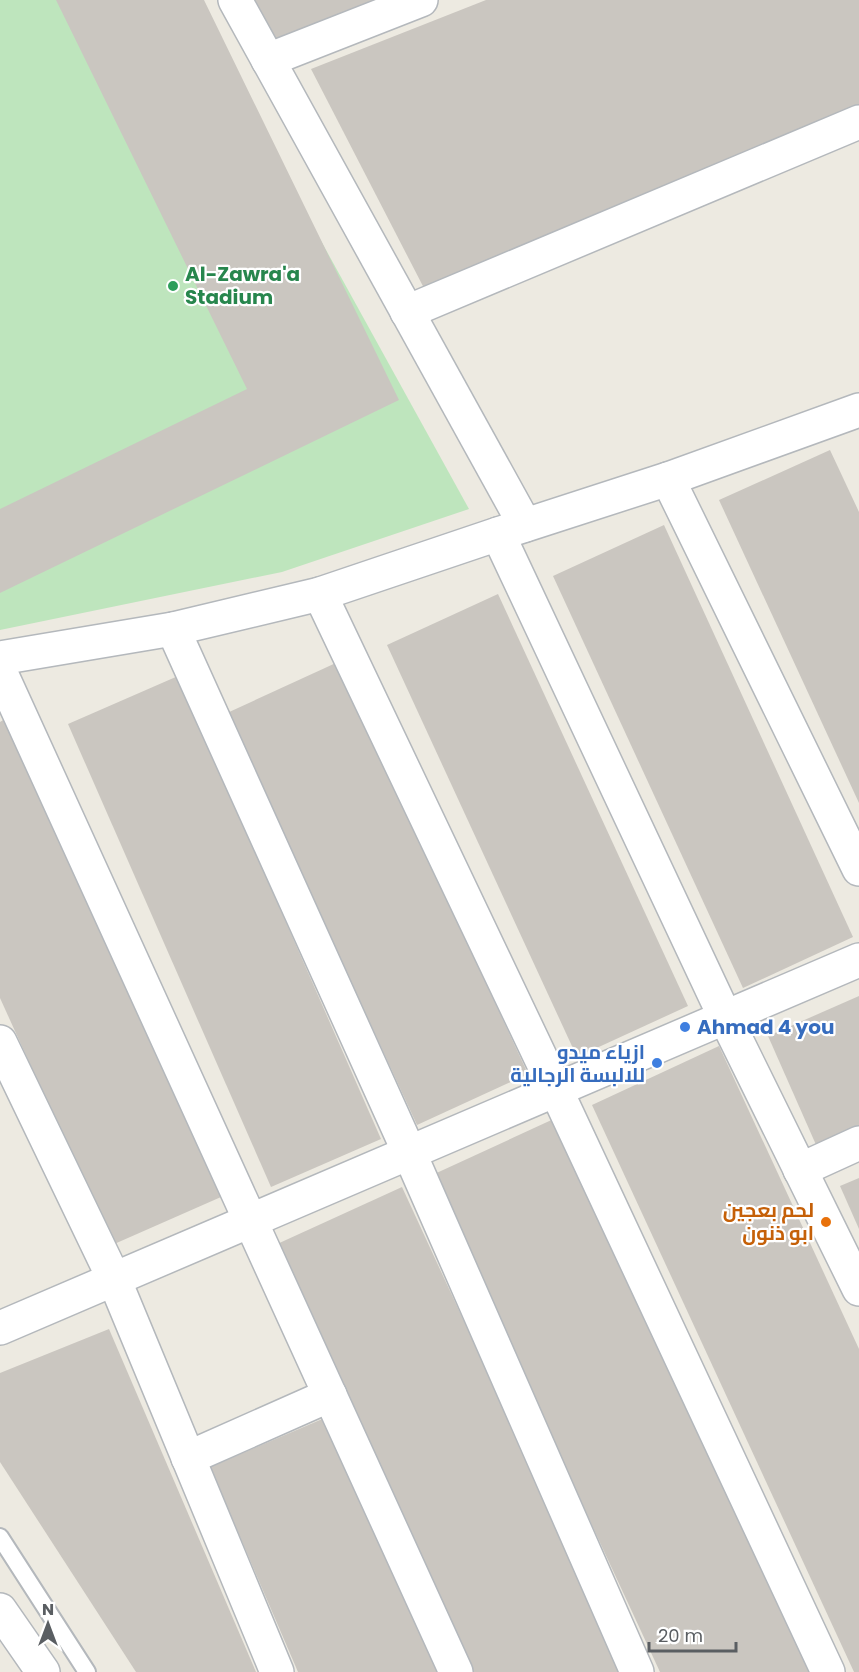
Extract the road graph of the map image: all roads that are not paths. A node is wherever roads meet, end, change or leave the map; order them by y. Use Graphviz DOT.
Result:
graph roads {
  1 [pos="235,0"];
  2 [pos="421,0"];
  3 [pos="268,60"];
  4 [pos="859,123"];
  5 [pos="407,312"];
  6 [pos="859,410"];
  7 [pos="668,479"];
  8 [pos="512,529"];
  9 [pos="320,594"];
  10 [pos="173,629"];
  11 [pos="0,658"];
  12 [pos="0,671"];
  13 [pos="859,869"];
  14 [pos="859,960"];
  15 [pos="725,1017"];
  16 [pos="0,1042"];
  17 [pos="556,1090"];
  18 [pos="859,1143"];
  19 [pos="409,1152"];
  20 [pos="800,1170"];
  21 [pos="250,1220"];
  22 [pos="114,1279"];
  23 [pos="859,1289"];
  24 [pos="0,1328"];
  25 [pos="330,1395"];
  26 [pos="188,1458"];
  27 [pos="0,1537"];
  28 [pos="0,1610"];
  29 [pos="43,1672"];
  30 [pos="87,1672"];
  31 [pos="277,1672"];
  32 [pos="456,1672"];
  33 [pos="637,1672"];
  34 [pos="828,1672"];
  1 -- 3 [label="street"];
  2 -- 3 [label="street"];
  3 -- 5 [label="street"];
  4 -- 5 [label="street"];
  5 -- 8 [label="street"];
  6 -- 7 [label="street"];
  7 -- 8 [label="street"];
  7 -- 13 [label="street"];
  8 -- 9 [label="street"];
  8 -- 15 [label="street"];
  9 -- 10 [label="street"];
  9 -- 17 [label="street"];
  10 -- 11 [label="street"];
  10 -- 19 [label="street"];
  12 -- 21 [label="street"];
  14 -- 15 [label="street"];
  15 -- 17 [label="street"];
  15 -- 20 [label="street"];
  16 -- 22 [label="street"];
  17 -- 19 [label="street"];
  17 -- 34 [label="street"];
  18 -- 20 [label="street"];
  19 -- 21 [label="street"];
  19 -- 33 [label="street"];
  20 -- 23 [label="street"];
  21 -- 22 [label="street"];
  21 -- 25 [label="street"];
  22 -- 24 [label="street"];
  22 -- 26 [label="street"];
  25 -- 26 [label="street"];
  25 -- 32 [label="street"];
  26 -- 31 [label="street"];
  27 -- 30 [label="lane"];
  28 -- 29 [label="street"];
}
